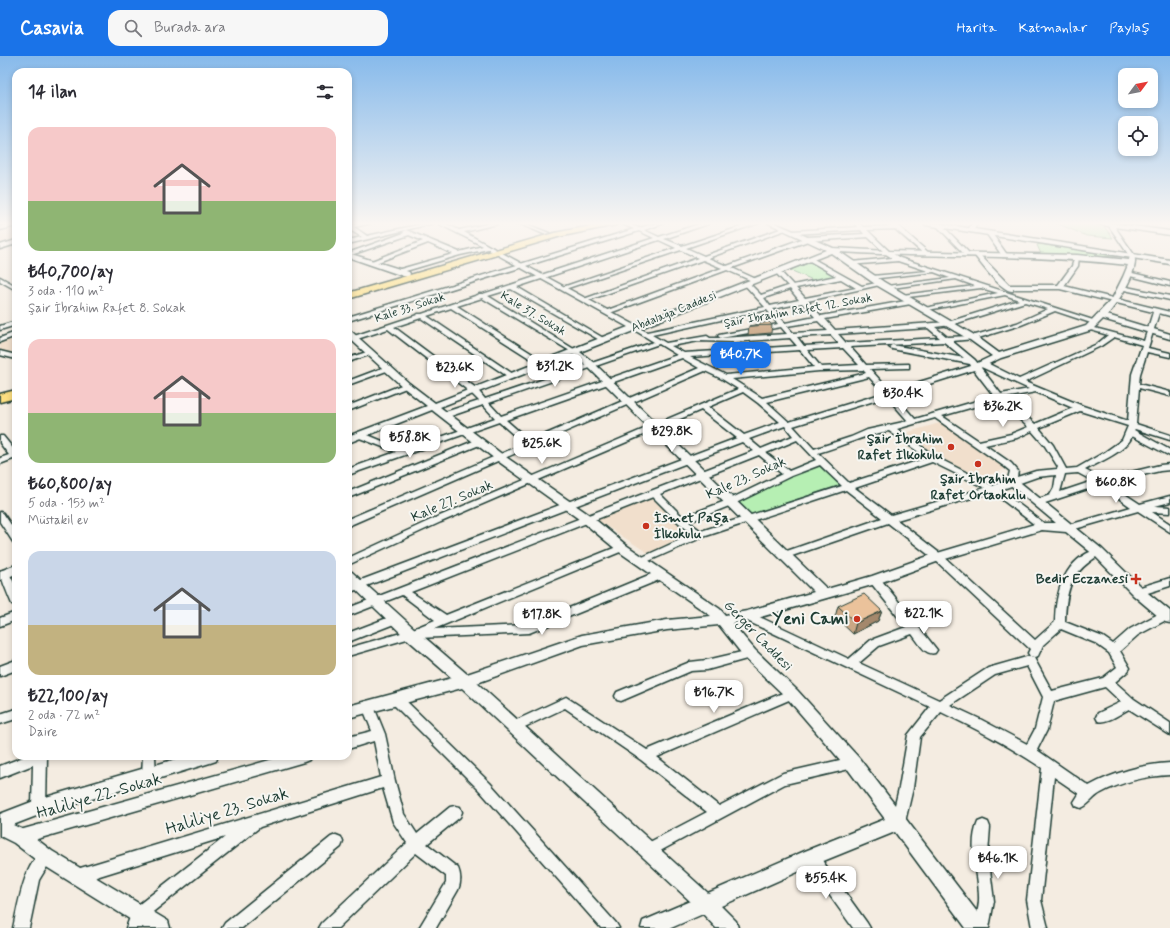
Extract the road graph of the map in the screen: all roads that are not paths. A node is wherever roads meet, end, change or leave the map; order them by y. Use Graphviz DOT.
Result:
graph roads {
  1 [pos="373,264"];
  2 [pos="428,264"];
  3 [pos="437,264"];
  4 [pos="449,264"];
  5 [pos="525,264"];
  6 [pos="582,264"];
  7 [pos="634,264"];
  8 [pos="688,264"];
  9 [pos="717,264"];
  10 [pos="739,264"];
  11 [pos="797,264"];
  12 [pos="818,264"];
  13 [pos="851,264"];
  14 [pos="911,264"];
  15 [pos="984,264"];
  16 [pos="1076,264"];
  17 [pos="1131,264"];
  18 [pos="521,265"];
  19 [pos="727,268"];
  20 [pos="777,271"];
  21 [pos="403,272"];
  22 [pos="935,272"];
  23 [pos="1128,274"];
  24 [pos="542,277"];
  25 [pos="842,277"];
  26 [pos="872,278"];
  27 [pos="956,278"];
  28 [pos="0,279"];
  29 [pos="750,282"];
  30 [pos="3,284"];
  31 [pos="1170,284"];
  32 [pos="511,286"];
  33 [pos="884,286"];
  34 [pos="981,286"];
  35 [pos="792,287"];
  36 [pos="1060,287"];
  37 [pos="562,288"];
  38 [pos="861,288"];
  39 [pos="1122,288"];
  40 [pos="352,290"];
  41 [pos="1006,290"];
  42 [pos="352,295"];
  43 [pos="481,296"];
  44 [pos="760,297"];
  45 [pos="902,297"];
  46 [pos="1170,298"];
  47 [pos="584,300"];
  48 [pos="804,300"];
  49 [pos="1024,300"];
  50 [pos="1116,301"];
  51 [pos="911,302"];
  52 [pos="452,306"];
  53 [pos="769,308"];
  54 [pos="925,310"];
  55 [pos="1055,310"];
  56 [pos="1157,311"];
  57 [pos="607,312"];
  58 [pos="1170,314"];
  59 [pos="420,316"];
  60 [pos="1103,316"];
  61 [pos="820,318"];
  62 [pos="352,319"];
  63 [pos="12,324"];
  64 [pos="949,324"];
  65 [pos="783,325"];
  66 [pos="1092,325"];
  67 [pos="388,326"];
  68 [pos="930,326"];
  69 [pos="0,328"];
  70 [pos="634,328"];
  71 [pos="1150,331"];
  72 [pos="833,333"];
  73 [pos="647,334"];
  74 [pos="792,335"];
  75 [pos="1113,335"];
  76 [pos="12,336"];
  77 [pos="352,336"];
  78 [pos="1170,337"];
  79 [pos="973,338"];
  80 [pos="352,339"];
  81 [pos="0,340"];
  82 [pos="603,340"];
  83 [pos="701,340"];
  84 [pos="948,341"];
  85 [pos="662,344"];
  86 [pos="876,345"];
  87 [pos="844,346"];
  88 [pos="1145,346"];
  89 [pos="804,349"];
  90 [pos="575,352"];
  91 [pos="0,353"];
  92 [pos="370,353"];
  93 [pos="683,355"];
  94 [pos="1170,355"];
  95 [pos="12,356"];
  96 [pos="998,356"];
  97 [pos="352,359"];
  98 [pos="542,364"];
  99 [pos="977,364"];
  100 [pos="591,365"];
  101 [pos="906,366"];
  102 [pos="705,368"];
  103 [pos="388,369"];
  104 [pos="819,369"];
  105 [pos="868,371"];
  106 [pos="510,376"];
  107 [pos="725,377"];
  108 [pos="608,381"];
  109 [pos="352,382"];
  110 [pos="1019,382"];
  111 [pos="1135,385"];
  112 [pos="407,386"];
  113 [pos="744,389"];
  114 [pos="473,390"];
  115 [pos="1036,390"];
  116 [pos="0,392"];
  117 [pos="889,392"];
  118 [pos="12,393"];
  119 [pos="12,394"];
  120 [pos="1170,394"];
  121 [pos="999,397"];
  122 [pos="0,398"];
  123 [pos="762,401"];
  124 [pos="485,402"];
  125 [pos="628,402"];
  126 [pos="434,406"];
  127 [pos="352,407"];
  128 [pos="702,407"];
  129 [pos="1080,408"];
  130 [pos="445,415"];
  131 [pos="936,416"];
  132 [pos="500,419"];
  133 [pos="914,422"];
  134 [pos="787,424"];
  135 [pos="1033,427"];
  136 [pos="654,428"];
  137 [pos="891,428"];
  138 [pos="1131,428"];
  139 [pos="466,431"];
  140 [pos="360,436"];
  141 [pos="798,437"];
  142 [pos="0,438"];
  143 [pos="743,438"];
  144 [pos="1170,438"];
  145 [pos="352,439"];
  146 [pos="479,442"];
  147 [pos="529,444"];
  148 [pos="979,444"];
  149 [pos="12,452"];
  150 [pos="403,452"];
  151 [pos="759,452"];
  152 [pos="812,452"];
  153 [pos="1170,453"];
  154 [pos="12,457"];
  155 [pos="499,457"];
  156 [pos="686,459"];
  157 [pos="933,459"];
  158 [pos="0,460"];
  159 [pos="822,461"];
  160 [pos="1170,467"];
  161 [pos="1079,470"];
  162 [pos="352,471"];
  163 [pos="1061,473"];
  164 [pos="702,474"];
  165 [pos="788,474"];
  166 [pos="532,481"];
  167 [pos="1012,481"];
  168 [pos="1101,482"];
  169 [pos="848,487"];
  170 [pos="993,489"];
  171 [pos="352,492"];
  172 [pos="654,493"];
  173 [pos="1054,496"];
  174 [pos="1170,499"];
  175 [pos="731,502"];
  176 [pos="1039,502"];
  177 [pos="566,505"];
  178 [pos="1141,508"];
  179 [pos="1170,510"];
  180 [pos="0,515"];
  181 [pos="587,519"];
  182 [pos="748,519"];
  183 [pos="889,519"];
  184 [pos="352,521"];
  185 [pos="682,521"];
  186 [pos="1042,526"];
  187 [pos="1068,528"];
  188 [pos="1170,529"];
  189 [pos="12,534"];
  190 [pos="700,534"];
  191 [pos="622,548"];
  192 [pos="1098,552"];
  193 [pos="785,555"];
  194 [pos="938,557"];
  195 [pos="352,560"];
  196 [pos="642,561"];
  197 [pos="12,571"];
  198 [pos="2,575"];
  199 [pos="660,575"];
  200 [pos="875,580"];
  201 [pos="1170,582"];
  202 [pos="352,583"];
  203 [pos="12,588"];
  204 [pos="403,591"];
  205 [pos="1138,592"];
  206 [pos="824,594"];
  207 [pos="376,601"];
  208 [pos="352,610"];
  209 [pos="747,616"];
  210 [pos="1168,617"];
  211 [pos="12,618"];
  212 [pos="395,618"];
  213 [pos="444,620"];
  214 [pos="723,620"];
  215 [pos="0,622"];
  216 [pos="1060,624"];
  217 [pos="914,629"];
  218 [pos="411,634"];
  219 [pos="352,636"];
  220 [pos="1036,648"];
  221 [pos="931,650"];
  222 [pos="1113,650"];
  223 [pos="352,651"];
  224 [pos="750,654"];
  225 [pos="1030,661"];
  226 [pos="851,664"];
  227 [pos="12,666"];
  228 [pos="0,671"];
  229 [pos="465,681"];
  230 [pos="1107,682"];
  231 [pos="792,694"];
  232 [pos="622,696"];
  233 [pos="1049,696"];
  234 [pos="396,699"];
  235 [pos="1130,703"];
  236 [pos="368,706"];
  237 [pos="939,706"];
  238 [pos="352,711"];
  239 [pos="12,715"];
  240 [pos="1102,716"];
  241 [pos="0,719"];
  242 [pos="514,727"];
  243 [pos="1170,730"];
  244 [pos="379,734"];
  245 [pos="352,742"];
  246 [pos="1029,752"];
  247 [pos="646,756"];
  248 [pos="31,760"];
  249 [pos="41,760"];
  250 [pos="149,760"];
  251 [pos="197,760"];
  252 [pos="290,760"];
  253 [pos="853,763"];
  254 [pos="1049,766"];
  255 [pos="1170,769"];
  256 [pos="0,772"];
  257 [pos="149,775"];
  258 [pos="388,781"];
  259 [pos="39,807"];
  260 [pos="455,812"];
  261 [pos="718,813"];
  262 [pos="259,820"];
  263 [pos="0,822"];
  264 [pos="897,823"];
  265 [pos="0,827"];
  266 [pos="983,827"];
  267 [pos="20,837"];
  268 [pos="336,842"];
  269 [pos="416,844"];
  270 [pos="649,850"];
  271 [pos="46,857"];
  272 [pos="811,857"];
  273 [pos="76,876"];
  274 [pos="706,903"];
  275 [pos="136,921"];
  276 [pos="21,928"];
  277 [pos="161,928"];
  278 [pos="230,928"];
  279 [pos="327,928"];
  280 [pos="427,928"];
  281 [pos="611,928"];
  282 [pos="650,928"];
  283 [pos="729,928"];
  284 [pos="862,928"];
  285 [pos="977,928"];
  286 [pos="981,928"];
  287 [pos="1040,928"];
  1 -- 21 [label="street"];
  2 -- 21 [label="street"];
  3 -- 21 [label="main road"];
  4 -- 42 [label="main road"];
  5 -- 18 [label="street"];
  6 -- 24 [label="street, Kale 33. Sokak"];
  7 -- 37 [label="street"];
  8 -- 47 [label="street"];
  9 -- 19 [label="street"];
  10 -- 19 [label="street"];
  11 -- 20 [label="street, Abdalağa Caddesi"];
  12 -- 25 [label="street"];
  13 -- 26 [label="street"];
  14 -- 22 [label="street"];
  15 -- 41 [label="street"];
  16 -- 36 [label="street"];
  17 -- 23 [label="street"];
  18 -- 24 [label="street"];
  18 -- 62 [label="street"];
  19 -- 29 [label="street"];
  19 -- 57 [label="street"];
  20 -- 29 [label="street, Abdalağa Caddesi"];
  20 -- 35 [label="street"];
  21 -- 40 [label="main road"];
  22 -- 26 [label="street"];
  22 -- 27 [label="street"];
  23 -- 31 [label="street"];
  23 -- 39 [label="street"];
  24 -- 32 [label="street, Kale 33. Sokak"];
  24 -- 37 [label="street"];
  25 -- 35 [label="street"];
  25 -- 38 [label="street"];
  26 -- 33 [label="street"];
  27 -- 33 [label="street"];
  27 -- 34 [label="street"];
  28 -- 30 [label="street"];
  29 -- 44 [label="street"];
  29 -- 70 [label="street, Abdalağa Caddesi"];
  32 -- 43 [label="street, Kale 33. Sokak"];
  32 -- 82 [label="street"];
  33 -- 38 [label="street"];
  33 -- 45 [label="street"];
  34 -- 41 [label="street"];
  34 -- 45 [label="street"];
  35 -- 44 [label="street"];
  35 -- 48 [label="street"];
  36 -- 41 [label="street"];
  36 -- 50 [label="street"];
  37 -- 47 [label="street"];
  38 -- 48 [label="street"];
  39 -- 46 [label="street"];
  39 -- 50 [label="street"];
  41 -- 49 [label="street"];
  41 -- 54 [label="street"];
  43 -- 52 [label="street, Kale 33. Sokak"];
  43 -- 90 [label="street, Kale 37. Sokak"];
  44 -- 53 [label="street"];
  45 -- 51 [label="street"];
  47 -- 57 [label="street"];
  48 -- 53 [label="street"];
  48 -- 61 [label="street"];
  49 -- 55 [label="street"];
  49 -- 64 [label="street"];
  50 -- 56 [label="street"];
  50 -- 60 [label="street"];
  51 -- 54 [label="street"];
  51 -- 61 [label="street, Şair İbrahim Rafet 12. Sokak"];
  52 -- 59 [label="street, Kale 33. Sokak"];
  52 -- 98 [label="street"];
  53 -- 65 [label="street"];
  53 -- 73 [label="street"];
  54 -- 64 [label="street"];
  55 -- 66 [label="street"];
  55 -- 79 [label="street"];
  56 -- 58 [label="street"];
  56 -- 71 [label="street"];
  57 -- 70 [label="street"];
  59 -- 67 [label="street, Kale 33. Sokak"];
  59 -- 106 [label="street"];
  60 -- 66 [label="street"];
  60 -- 71 [label="street"];
  61 -- 65 [label="street, Şair İbrahim Rafet 12. Sokak"];
  61 -- 72 [label="street"];
  63 -- 69 [label="street"];
  64 -- 68 [label="street"];
  64 -- 79 [label="street"];
  65 -- 74 [label="street"];
  65 -- 83 [label="street, Şair İbrahim Rafet 12. Sokak"];
  66 -- 75 [label="street"];
  66 -- 96 [label="street"];
  67 -- 77 [label="street, Kale 33. Sokak"];
  67 -- 114 [label="street"];
  68 -- 72 [label="street"];
  68 -- 84 [label="street"];
  70 -- 73 [label="street"];
  70 -- 82 [label="street, Abdalağa Caddesi"];
  71 -- 78 [label="street"];
  71 -- 88 [label="street"];
  72 -- 74 [label="street"];
  72 -- 87 [label="street"];
  73 -- 85 [label="street"];
  74 -- 83 [label="street"];
  74 -- 89 [label="street"];
  75 -- 88 [label="street"];
  75 -- 110 [label="street"];
  76 -- 81 [label="street"];
  79 -- 84 [label="street"];
  79 -- 96 [label="street"];
  80 -- 92 [label="street, Gerger Caddesi"];
  82 -- 90 [label="street, Abdalağa Caddesi"];
  83 -- 85 [label="street, Şair İbrahim Rafet 12. Sokak"];
  84 -- 86 [label="street"];
  84 -- 99 [label="street"];
  85 -- 93 [label="street"];
  85 -- 100 [label="street, Şair İbrahim Rafet 12. Sokak"];
  86 -- 87 [label="street"];
  86 -- 99 [label="street"];
  87 -- 89 [label="street"];
  87 -- 105 [label="street"];
  88 -- 94 [label="street"];
  88 -- 111 [label="street"];
  89 -- 93 [label="street"];
  89 -- 104 [label="street"];
  90 -- 98 [label="street, Abdalağa Caddesi"];
  90 -- 100 [label="street"];
  91 -- 95 [label="street"];
  92 -- 97 [label="street"];
  92 -- 103 [label="street, Gerger Caddesi"];
  93 -- 102 [label="street"];
  93 -- 108 [label="street"];
  96 -- 99 [label="street"];
  98 -- 106 [label="street, Abdalağa Caddesi"];
  99 -- 110 [label="street"];
  99 -- 117 [label="street"];
  99 -- 121 [label="street"];
  100 -- 108 [label="street"];
  100 -- 124 [label="street, Şair İbrahim Rafet 12. Sokak"];
  101 -- 105 [label="street"];
  102 -- 107 [label="street"];
  102 -- 125 [label="street"];
  103 -- 109 [label="street"];
  103 -- 112 [label="street, Gerger Caddesi"];
  104 -- 105 [label="street"];
  104 -- 107 [label="street"];
  105 -- 117 [label="street"];
  105 -- 123 [label="street"];
  106 -- 114 [label="street, Abdalağa Caddesi"];
  107 -- 113 [label="street"];
  108 -- 125 [label="street"];
  108 -- 132 [label="street"];
  110 -- 115 [label="street"];
  111 -- 120 [label="street"];
  111 -- 138 [label="street"];
  112 -- 126 [label="street, Gerger Caddesi"];
  112 -- 127 [label="street"];
  113 -- 123 [label="street"];
  113 -- 128 [label="street, Kale 27. Sokak"];
  114 -- 124 [label="street"];
  114 -- 126 [label="street, Abdalağa Caddesi"];
  115 -- 121 [label="street"];
  115 -- 129 [label="street"];
  116 -- 118 [label="main road"];
  117 -- 133 [label="street"];
  117 -- 134 [label="street"];
  119 -- 122 [label="main road"];
  121 -- 131 [label="street"];
  121 -- 135 [label="street"];
  123 -- 134 [label="street"];
  124 -- 130 [label="street, Şair İbrahim Rafet 12. Sokak"];
  124 -- 132 [label="street"];
  125 -- 136 [label="street"];
  125 -- 147 [label="street"];
  126 -- 130 [label="street, Gerger Caddesi"];
  126 -- 140 [label="street, Abdalağa Caddesi"];
  128 -- 136 [label="street, Kale 27. Sokak"];
  128 -- 143 [label="street"];
  129 -- 135 [label="street"];
  129 -- 138 [label="street"];
  130 -- 139 [label="street, Gerger Caddesi"];
  131 -- 133 [label="street"];
  131 -- 148 [label="street"];
  132 -- 139 [label="street"];
  132 -- 147 [label="street"];
  133 -- 137 [label="street"];
  134 -- 141 [label="street"];
  134 -- 143 [label="street"];
  135 -- 148 [label="street"];
  135 -- 163 [label="street"];
  136 -- 156 [label="street"];
  136 -- 166 [label="street, Kale 27. Sokak"];
  137 -- 152 [label="street"];
  137 -- 157 [label="street"];
  138 -- 144 [label="street"];
  138 -- 153 [label="street"];
  138 -- 161 [label="street"];
  139 -- 146 [label="street, Gerger Caddesi"];
  139 -- 150 [label="street"];
  140 -- 145 [label="street, Abdalağa Caddesi"];
  140 -- 150 [label="street"];
  141 -- 151 [label="street"];
  141 -- 152 [label="street"];
  142 -- 149 [label="street"];
  143 -- 151 [label="street"];
  143 -- 156 [label="street"];
  146 -- 155 [label="street, Gerger Caddesi"];
  146 -- 171 [label="street"];
  147 -- 155 [label="street"];
  148 -- 167 [label="street"];
  150 -- 162 [label="street"];
  151 -- 164 [label="street"];
  151 -- 165 [label="street"];
  152 -- 159 [label="street"];
  154 -- 158 [label="street"];
  155 -- 166 [label="street, Gerger Caddesi"];
  155 -- 184 [label="street"];
  156 -- 164 [label="street"];
  156 -- 177 [label="street"];
  157 -- 169 [label="street"];
  157 -- 170 [label="street"];
  159 -- 165 [label="street, Kale 23. Sokak"];
  159 -- 169 [label="street"];
  160 -- 168 [label="street"];
  161 -- 163 [label="street"];
  161 -- 168 [label="street"];
  163 -- 167 [label="street"];
  163 -- 173 [label="street"];
  164 -- 172 [label="street"];
  164 -- 175 [label="street"];
  165 -- 175 [label="street, Kale 23. Sokak"];
  166 -- 177 [label="street, Gerger Caddesi"];
  166 -- 195 [label="street, Kale 27. Sokak"];
  167 -- 170 [label="street"];
  167 -- 176 [label="street"];
  168 -- 173 [label="street"];
  168 -- 178 [label="street"];
  169 -- 182 [label="street"];
  169 -- 183 [label="street"];
  170 -- 183 [label="street"];
  170 -- 186 [label="street"];
  172 -- 181 [label="street"];
  172 -- 185 [label="street"];
  173 -- 176 [label="street"];
  174 -- 178 [label="street"];
  175 -- 182 [label="street"];
  175 -- 185 [label="street, Kale 23. Sokak"];
  176 -- 187 [label="street"];
  177 -- 181 [label="street, Gerger Caddesi"];
  177 -- 202 [label="street"];
  178 -- 179 [label="street"];
  178 -- 187 [label="street"];
  178 -- 188 [label="street"];
  180 -- 189 [label="street"];
  181 -- 191 [label="street, Gerger Caddesi"];
  181 -- 204 [label="street"];
  182 -- 190 [label="street"];
  182 -- 193 [label="street"];
  183 -- 193 [label="street"];
  183 -- 194 [label="street"];
  185 -- 190 [label="street"];
  186 -- 187 [label="street"];
  186 -- 194 [label="street"];
  187 -- 192 [label="street"];
  190 -- 196 [label="street"];
  191 -- 196 [label="street, Gerger Caddesi"];
  191 -- 213 [label="street"];
  192 -- 205 [label="street"];
  192 -- 216 [label="street"];
  193 -- 206 [label="street"];
  194 -- 200 [label="street"];
  194 -- 220 [label="street"];
  196 -- 199 [label="street, Gerger Caddesi"];
  197 -- 198 [label="street"];
  198 -- 203 [label="street"];
  199 -- 214 [label="street, Gerger Caddesi"];
  199 -- 218 [label="street"];
  200 -- 206 [label="street"];
  200 -- 217 [label="street"];
  201 -- 205 [label="street"];
  202 -- 207 [label="street"];
  204 -- 207 [label="street"];
  204 -- 213 [label="street"];
  205 -- 210 [label="street"];
  206 -- 209 [label="street"];
  207 -- 208 [label="street"];
  207 -- 212 [label="street"];
  209 -- 214 [label="street"];
  209 -- 226 [label="street"];
  210 -- 222 [label="street"];
  211 -- 215 [label="street"];
  212 -- 218 [label="street"];
  212 -- 219 [label="street"];
  213 -- 218 [label="street"];
  214 -- 224 [label="street, Gerger Caddesi"];
  214 -- 229 [label="street"];
  216 -- 220 [label="street"];
  216 -- 222 [label="street"];
  217 -- 221 [label="street"];
  217 -- 226 [label="street"];
  218 -- 223 [label="street"];
  218 -- 229 [label="street"];
  220 -- 225 [label="street"];
  222 -- 230 [label="street"];
  224 -- 231 [label="street, Gerger Caddesi"];
  224 -- 232 [label="street"];
  225 -- 233 [label="street"];
  225 -- 237 [label="street"];
  226 -- 237 [label="street"];
  227 -- 228 [label="street"];
  229 -- 234 [label="street"];
  229 -- 242 [label="street"];
  230 -- 233 [label="street"];
  230 -- 235 [label="street"];
  231 -- 247 [label="street"];
  231 -- 253 [label="street, Gerger Caddesi"];
  233 -- 246 [label="street"];
  234 -- 236 [label="street"];
  234 -- 281 [label="street"];
  235 -- 240 [label="street"];
  235 -- 243 [label="street"];
  236 -- 238 [label="street"];
  236 -- 244 [label="street"];
  237 -- 246 [label="street"];
  237 -- 264 [label="street"];
  239 -- 241 [label="street"];
  242 -- 247 [label="street"];
  242 -- 270 [label="street"];
  244 -- 245 [label="street"];
  244 -- 258 [label="street"];
  246 -- 254 [label="street"];
  247 -- 261 [label="street"];
  248 -- 256 [label="street"];
  249 -- 259 [label="street"];
  250 -- 257 [label="street"];
  251 -- 257 [label="street"];
  252 -- 267 [label="street, Haliliye 22. Sokak"];
  253 -- 261 [label="street"];
  253 -- 264 [label="street, Gerger Caddesi"];
  254 -- 255 [label="street"];
  254 -- 287 [label="street"];
  257 -- 259 [label="street"];
  258 -- 262 [label="street, Haliliye 23. Sokak"];
  258 -- 269 [label="street"];
  259 -- 263 [label="street"];
  260 -- 269 [label="street"];
  261 -- 270 [label="street"];
  262 -- 273 [label="street, Haliliye 23. Sokak"];
  262 -- 275 [label="street"];
  264 -- 272 [label="street"];
  264 -- 285 [label="street, Gerger Caddesi"];
  265 -- 267 [label="street"];
  266 -- 286 [label="street"];
  267 -- 271 [label="street"];
  268 -- 278 [label="street"];
  269 -- 279 [label="street"];
  269 -- 280 [label="street"];
  270 -- 274 [label="street"];
  271 -- 273 [label="street"];
  271 -- 276 [label="street"];
  272 -- 274 [label="street"];
  272 -- 284 [label="street"];
  273 -- 275 [label="street"];
  274 -- 282 [label="street"];
  274 -- 283 [label="street"];
  275 -- 277 [label="street"];
}
